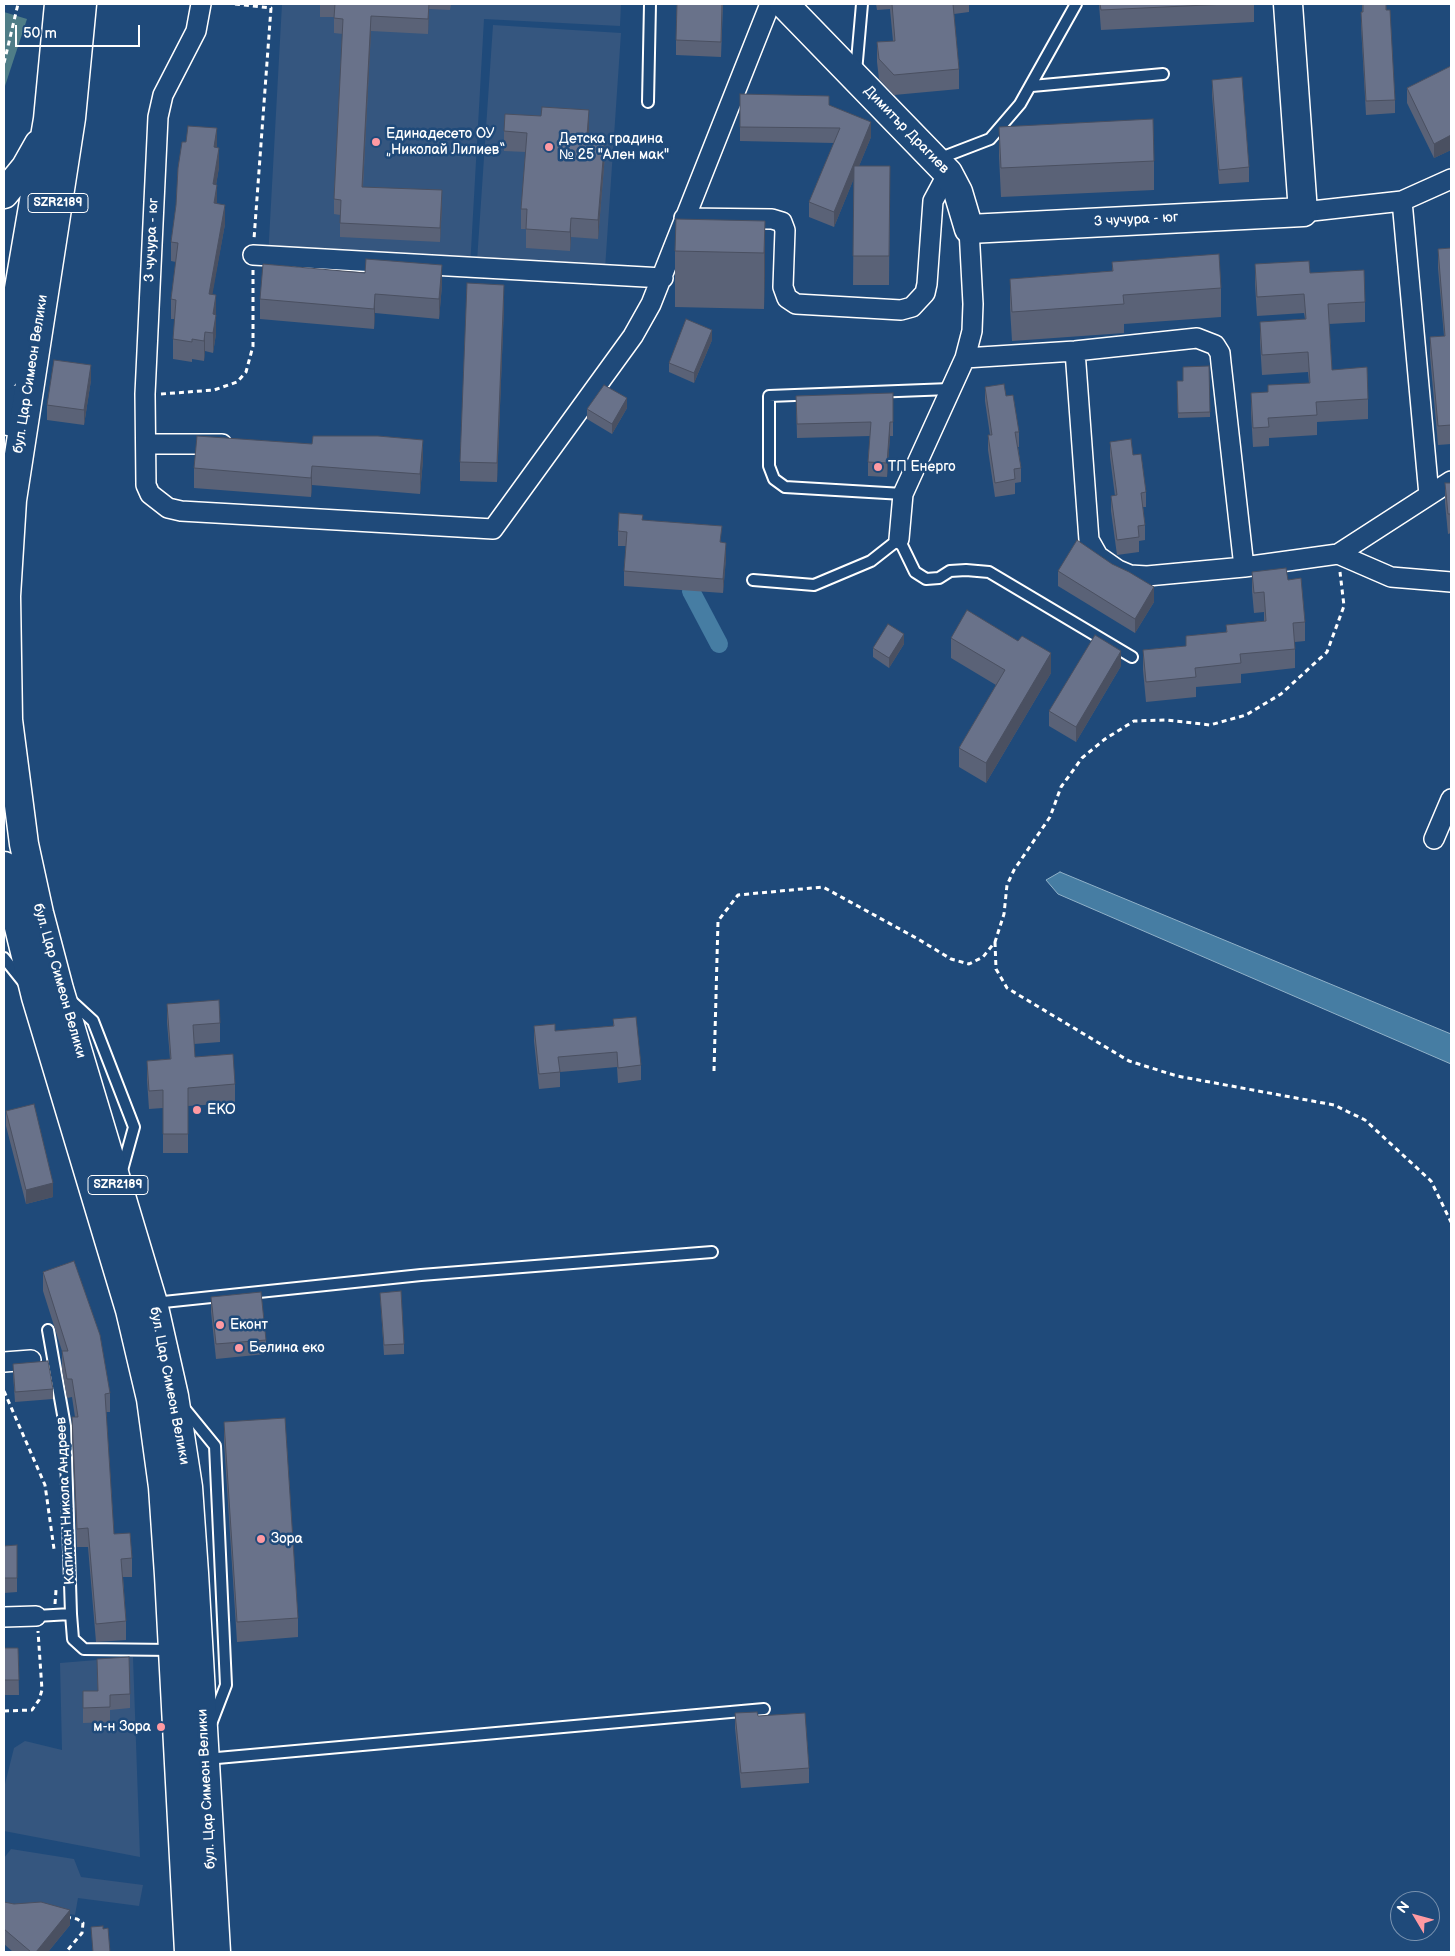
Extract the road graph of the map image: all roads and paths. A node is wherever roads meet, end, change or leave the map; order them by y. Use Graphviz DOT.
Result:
graph roads {
  1 [pos="18,4"];
  2 [pos="59,4"];
  3 [pos="82,4"];
  4 [pos="201,4"];
  5 [pos="235,4"];
  6 [pos="650,4"];
  7 [pos="770,4"];
  8 [pos="784,4"];
  9 [pos="862,4"];
  10 [pos="1076,4"];
  11 [pos="1288,4"];
  12 [pos="271,6"];
  13 [pos="4,63"];
  14 [pos="1163,74"];
  15 [pos="855,78"];
  16 [pos="1032,86"];
  17 [pos="648,102"];
  18 [pos="48,119"];
  19 [pos="1008,138"];
  20 [pos="990,139"];
  21 [pos="943,166"];
  22 [pos="1451,179"];
  23 [pos="4,194"];
  24 [pos="1402,201"];
  25 [pos="1303,212"];
  26 [pos="684,218"];
  27 [pos="969,229"];
  28 [pos="253,255"];
  29 [pos="663,278"];
  30 [pos="1075,351"];
  31 [pos="966,358"];
  32 [pos="4,376"];
  33 [pos="950,389"];
  34 [pos="145,394"];
  35 [pos="14,411"];
  36 [pos="146,444"];
  37 [pos="242,444"];
  38 [pos="1451,481"];
  39 [pos="903,494"];
  40 [pos="1429,495"];
  41 [pos="899,539"];
  42 [pos="1338,554"];
  43 [pos="1244,568"];
  44 [pos="753,580"];
  45 [pos="1451,582"];
  46 [pos="1132,657"];
  47 [pos="1451,799"];
  48 [pos="1434,840"];
  49 [pos="4,866"];
  50 [pos="995,942"];
  51 [pos="4,958"];
  52 [pos="47,993"];
  53 [pos="714,1071"];
  54 [pos="1451,1222"];
  55 [pos="712,1252"];
  56 [pos="153,1303"];
  57 [pos="48,1330"];
  58 [pos="31,1360"];
  59 [pos="4,1362"];
  60 [pos="4,1391"];
  61 [pos="55,1554"];
  62 [pos="56,1580"];
  63 [pos="71,1614"];
  64 [pos="46,1615"];
  65 [pos="4,1617"];
  66 [pos="174,1650"];
  67 [pos="764,1709"];
  68 [pos="4,1711"];
  69 [pos="205,1750"];
  70 [pos="62,1917"];
  71 [pos="66,1952"];
  72 [pos="189,1952"];
  73 [pos="216,1952"];
  1 -- 13 [label="path"];
  2 -- 18 [label="main road, бул. Цар Симеон Велики / SZR2189"];
  3 -- 35 [label="main road, бул. Цар Симеон Велики / SZR2189"];
  4 -- 34 [label="street, 3 чучура - юг"];
  5 -- 12 [label="path"];
  6 -- 17 [label="lane"];
  7 -- 26 [label="street"];
  8 -- 15 [label="main road, Димитър Драгиев"];
  9 -- 15 [label="lane"];
  10 -- 16 [label="lane"];
  11 -- 25 [label="main road"];
  12 -- 28 [label="path"];
  14 -- 16 [label="lane"];
  15 -- 21 [label="main road, Димитър Драгиев"];
  16 -- 20 [label="lane"];
  18 -- 23 [label="main road"];
  18 -- 32 [label="main road, бул. Цар Симеон Велики / SZR2189"];
  19 -- 20 [label="lane"];
  20 -- 21 [label="lane"];
  21 -- 26 [label="street"];
  21 -- 27 [label="main road, Димитър Драгиев"];
  22 -- 24 [label="street, 3 чучура - юг"];
  24 -- 25 [label="street, 3 чучура - юг"];
  24 -- 40 [label="street"];
  25 -- 27 [label="main road, 3 чучура - юг"];
  26 -- 29 [label="street"];
  27 -- 31 [label="street, Димитър Драгиев"];
  28 -- 29 [label="street"];
  28 -- 34 [label="path"];
  29 -- 36 [label="street, 3 чучура - юг"];
  30 -- 31 [label="street"];
  30 -- 43 [label="street"];
  30 -- 43 [label="street"];
  31 -- 33 [label="street, Димитър Драгиев"];
  33 -- 39 [label="street, Димитър Драгиев"];
  33 -- 39 [label="lane"];
  34 -- 36 [label="street, 3 чучура - юг"];
  35 -- 52 [label="main road, бул. Цар Симеон Велики / SZR2189"];
  36 -- 37 [label="street"];
  38 -- 40 [label="street"];
  39 -- 41 [label="street, Димитър Драгиев"];
  40 -- 42 [label="street"];
  41 -- 44 [label="lane"];
  41 -- 46 [label="lane"];
  42 -- 43 [label="street"];
  42 -- 45 [label="street"];
  42 -- 50 [label="path"];
  47 -- 48 [label="street"];
  49 -- 52 [label="main road, бул. Цар Симеон Велики / SZR2189"];
  50 -- 53 [label="path"];
  50 -- 54 [label="path"];
  51 -- 52 [label="lane"];
  52 -- 56 [label="main road, бул. Цар Симеон Велики / SZR2189"];
  52 -- 66 [label="main road, бул. Цар Симеон Велики / SZR2189"];
  55 -- 56 [label="lane"];
  56 -- 69 [label="main road, бул. Цар Симеон Велики / SZR2189"];
  57 -- 63 [label="lane, Капитан Никола Андреев"];
  58 -- 59 [label="street"];
  60 -- 61 [label="path"];
  62 -- 64 [label="path"];
  63 -- 64 [label="lane"];
  63 -- 66 [label="lane, Капитан Никола Андреев"];
  64 -- 65 [label="street"];
  64 -- 68 [label="path"];
  66 -- 72 [label="main road, бул. Цар Симеон Велики / SZR2189"];
  67 -- 69 [label="lane"];
  69 -- 73 [label="main road, бул. Цар Симеон Велики / SZR2189"];
  70 -- 71 [label="path"];
}
